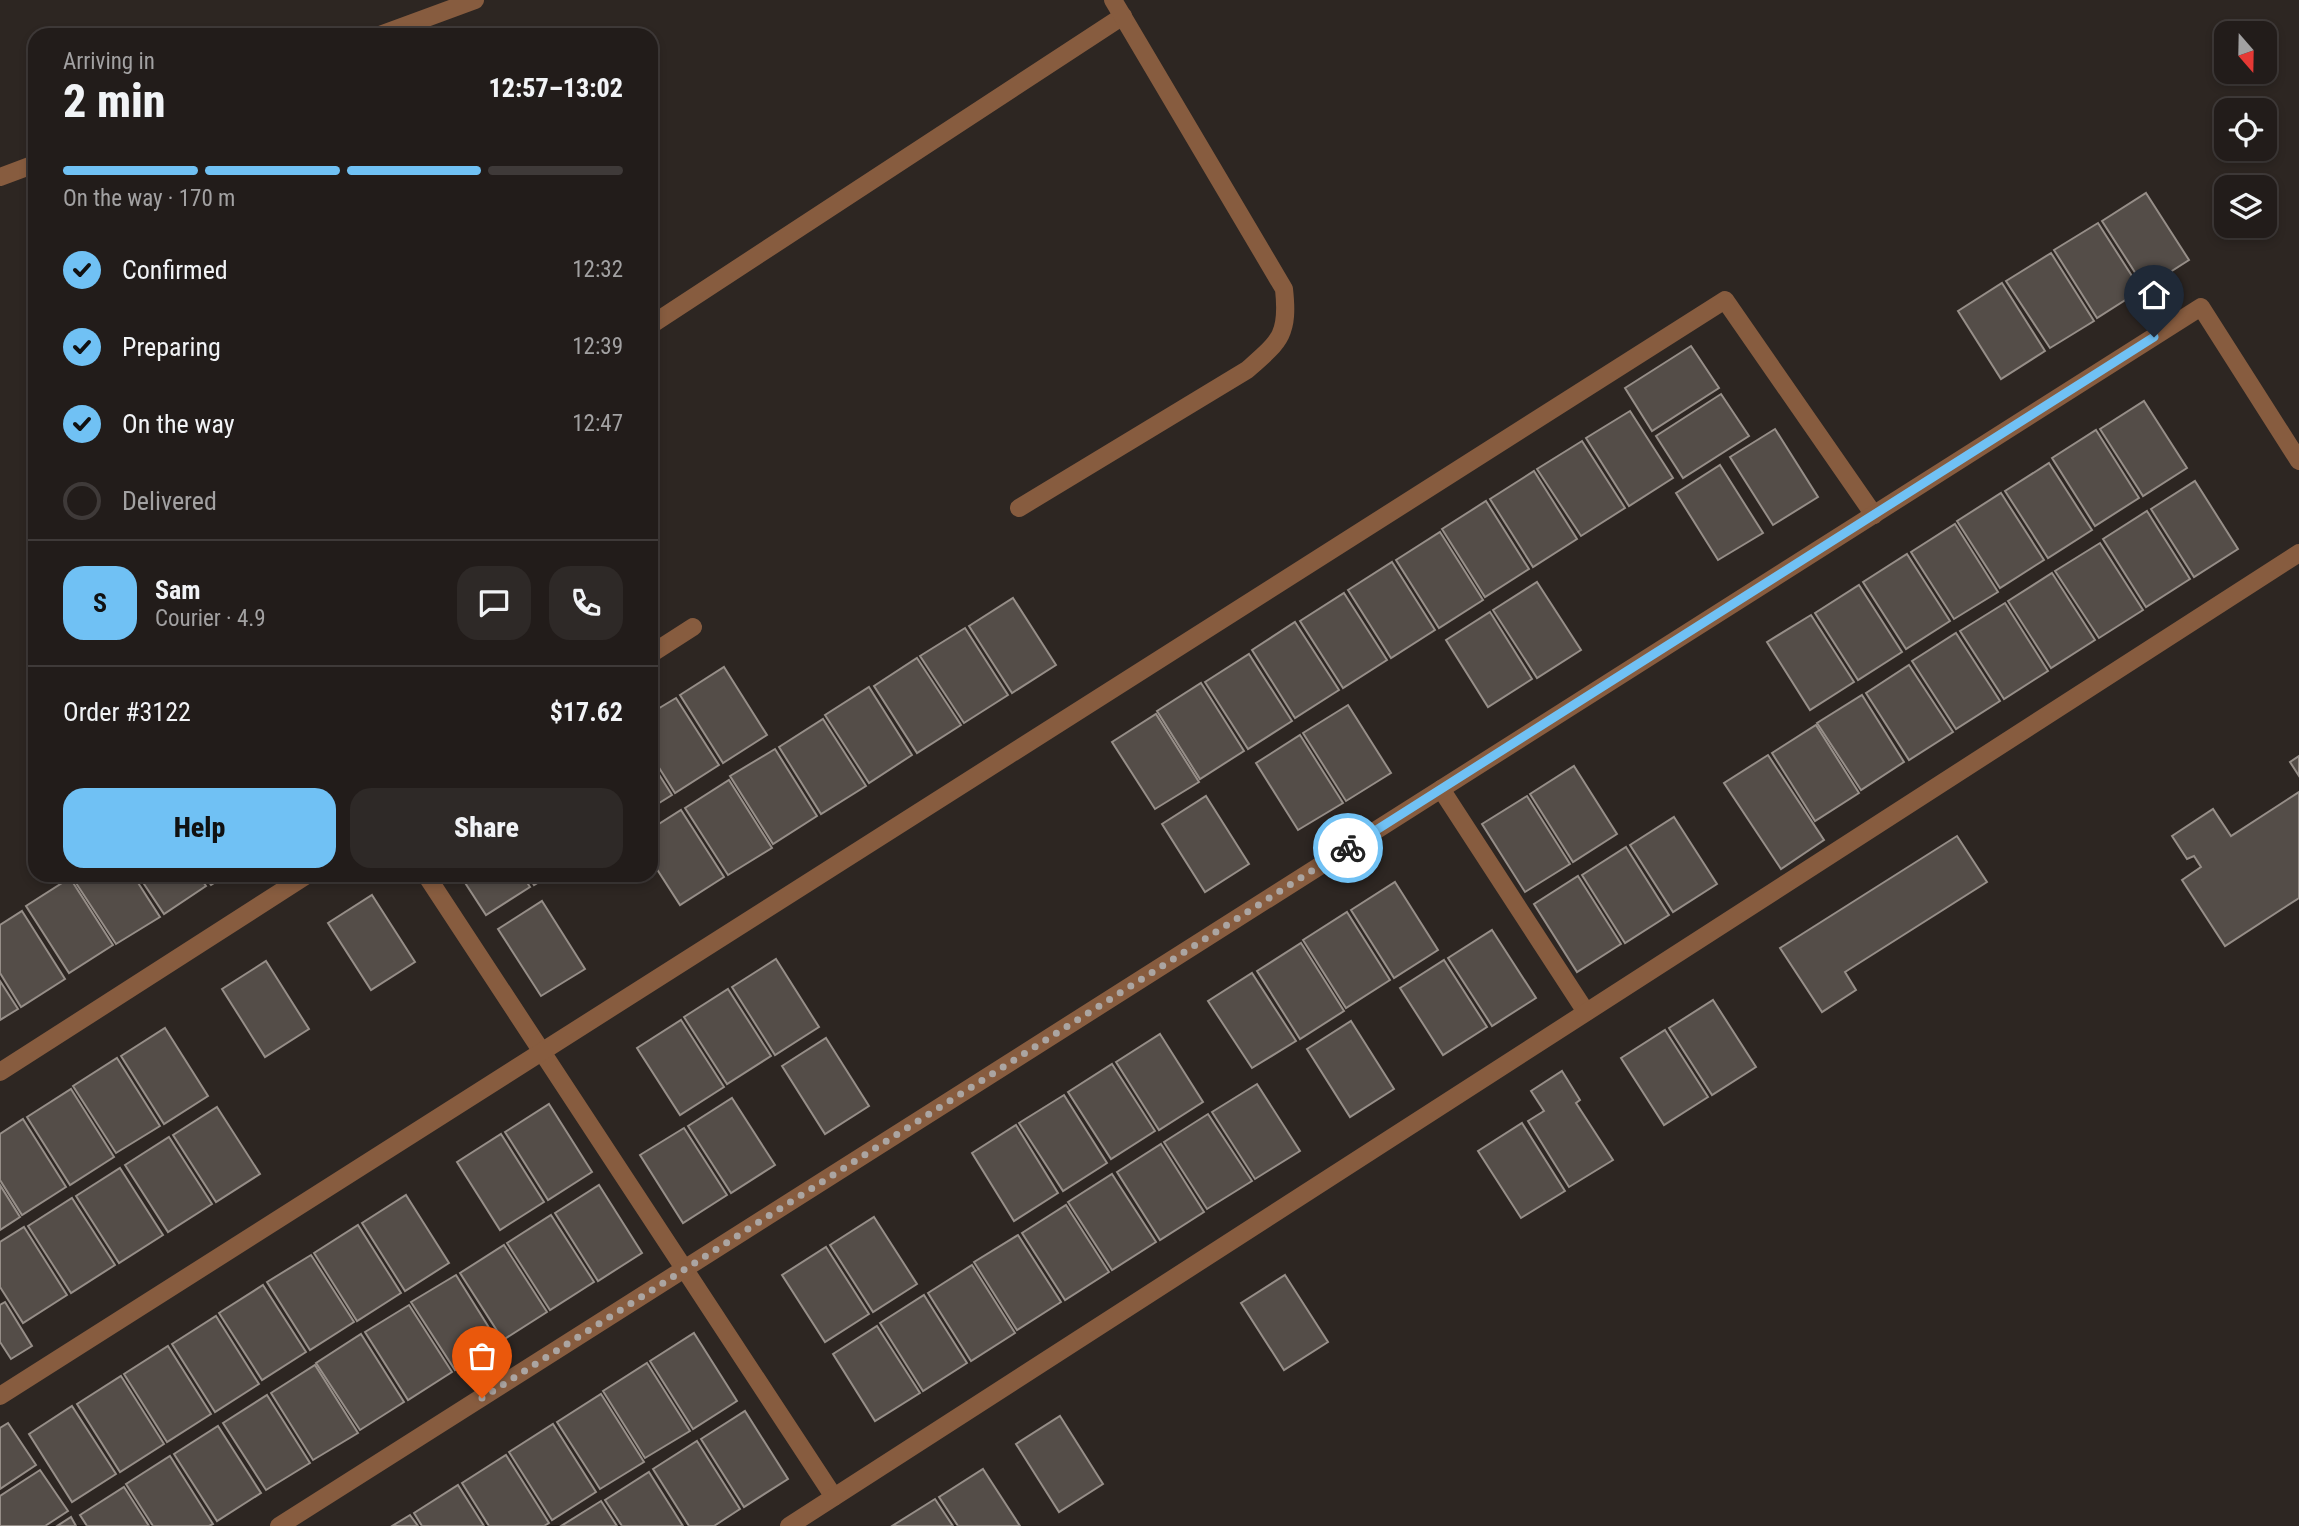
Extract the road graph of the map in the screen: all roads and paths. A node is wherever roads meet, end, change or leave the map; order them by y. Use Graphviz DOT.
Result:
graph roads {
  1 [pos="475,0"];
  2 [pos="1114,0"];
  3 [pos="1123,16"];
  4 [pos="399,28"];
  5 [pos="28,167"];
  6 [pos="0,177"];
  7 [pos="658,320"];
  8 [pos="2299,461"];
  9 [pos="1019,508"];
  10 [pos="1874,515"];
  11 [pos="2299,553"];
  12 [pos="693,627"];
  13 [pos="658,650"];
  14 [pos="1441,789"];
  15 [pos="296,882"];
  16 [pos="431,882"];
  17 [pos="1586,1012"];
  18 [pos="542,1052"];
  19 [pos="0,1072"];
  20 [pos="684,1269"];
  21 [pos="0,1396"];
  22 [pos="834,1497"];
  23 [pos="279,1526"];
  24 [pos="789,1526"];
  1 -- 4 [label="street"];
  2 -- 3 [label="street"];
  3 -- 7 [label="street"];
  3 -- 9 [label="street"];
  5 -- 6 [label="street"];
  8 -- 10 [label="street"];
  10 -- 14 [label="street"];
  10 -- 18 [label="street"];
  11 -- 17 [label="street"];
  12 -- 13 [label="street"];
  14 -- 17 [label="street"];
  14 -- 20 [label="street"];
  15 -- 19 [label="street"];
  16 -- 18 [label="street"];
  17 -- 22 [label="street"];
  18 -- 20 [label="street"];
  18 -- 21 [label="street"];
  20 -- 22 [label="street"];
  20 -- 23 [label="street"];
  22 -- 24 [label="street"];
}
